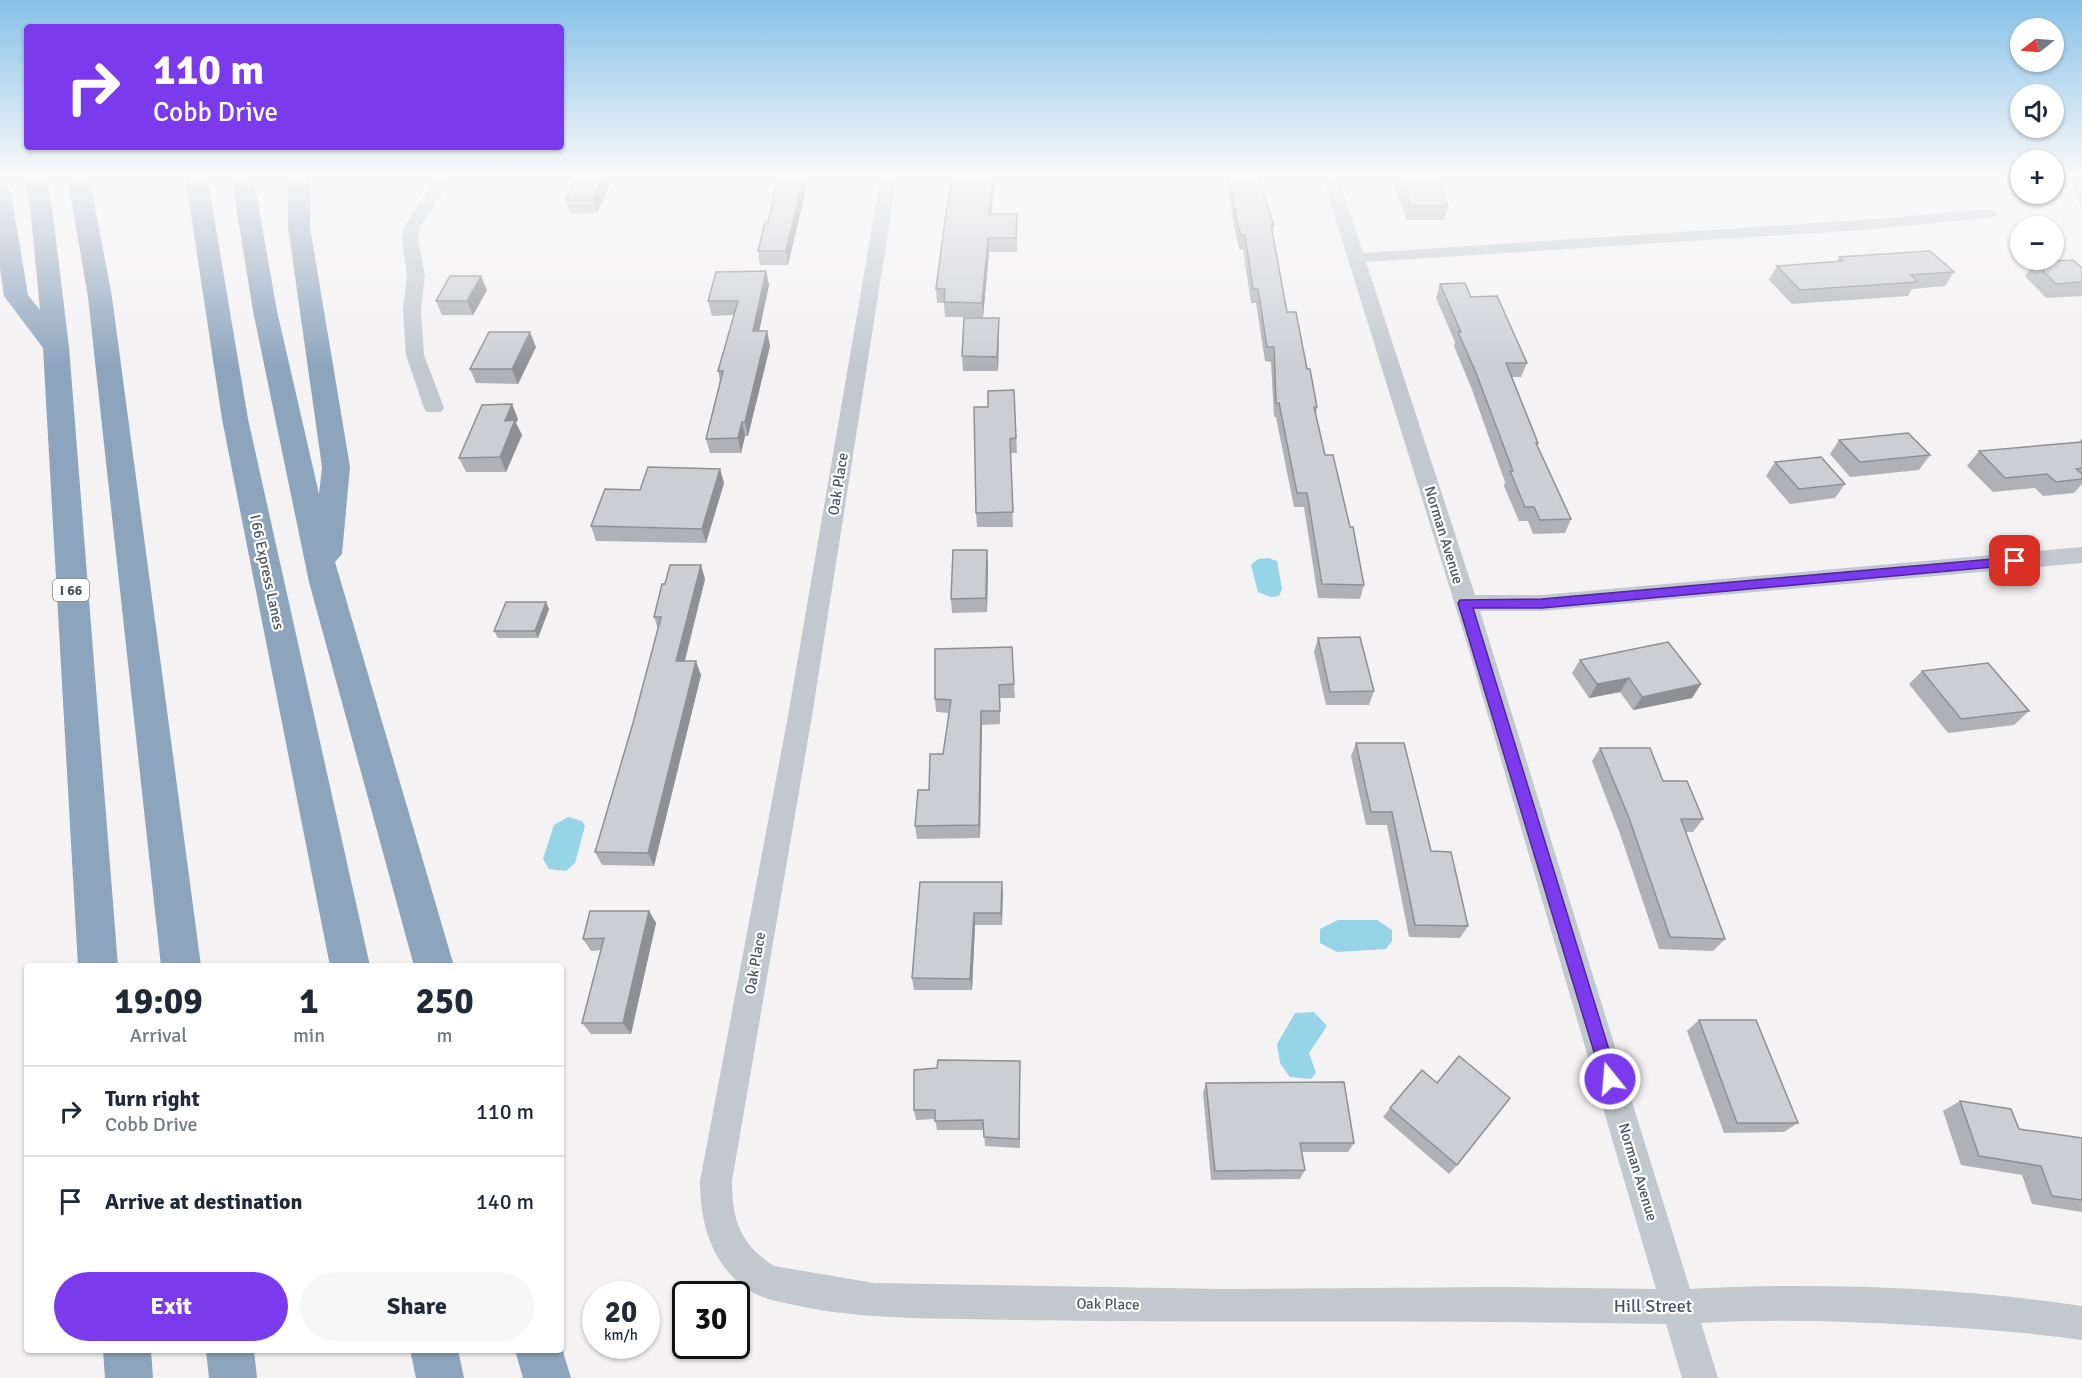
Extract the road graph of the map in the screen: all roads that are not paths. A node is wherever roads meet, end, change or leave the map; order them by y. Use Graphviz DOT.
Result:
graph roads {
  1 [pos="7,239"];
  2 [pos="45,239"];
  3 [pos="90,239"];
  4 [pos="206,239"];
  5 [pos="253,239"];
  6 [pos="301,239"];
  7 [pos="410,239"];
  8 [pos="878,239"];
  9 [pos="1350,239"];
  10 [pos="1643,239"];
  11 [pos="1356,258"];
  12 [pos="56,347"];
  13 [pos="434,408"];
  14 [pos="2082,555"];
  15 [pos="324,582"];
  16 [pos="1465,603"];
  17 [pos="98,963"];
  18 [pos="182,963"];
  19 [pos="349,963"];
  20 [pos="433,963"];
  21 [pos="1224,1306"];
  22 [pos="1679,1307"];
  23 [pos="2082,1323"];
  24 [pos="127,1353"];
  25 [pos="230,1353"];
  26 [pos="435,1353"];
  27 [pos="540,1353"];
  28 [pos="129,1378"];
  29 [pos="233,1378"];
  30 [pos="440,1378"];
  31 [pos="547,1378"];
  32 [pos="1700,1378"];
  1 -- 12 [label="highway"];
  2 -- 12 [label="highway, I 66"];
  3 -- 18 [label="highway"];
  4 -- 19 [label="highway, I 66 Express Lanes"];
  5 -- 15 [label="highway"];
  6 -- 15 [label="highway"];
  7 -- 13 [label="street"];
  8 -- 21 [label="street, Oak Place"];
  9 -- 11 [label="street, Norman Avenue"];
  10 -- 11 [label="street"];
  11 -- 16 [label="street, Norman Avenue"];
  12 -- 17 [label="highway, I 66"];
  14 -- 16 [label="street"];
  15 -- 20 [label="highway"];
  16 -- 22 [label="street, Norman Avenue"];
  21 -- 22 [label="street, Hill Street"];
  22 -- 23 [label="street, Hill Street"];
  22 -- 32 [label="street, Norman Avenue"];
  24 -- 28 [label="highway"];
  25 -- 29 [label="highway"];
  26 -- 30 [label="highway"];
  27 -- 31 [label="highway"];
}
